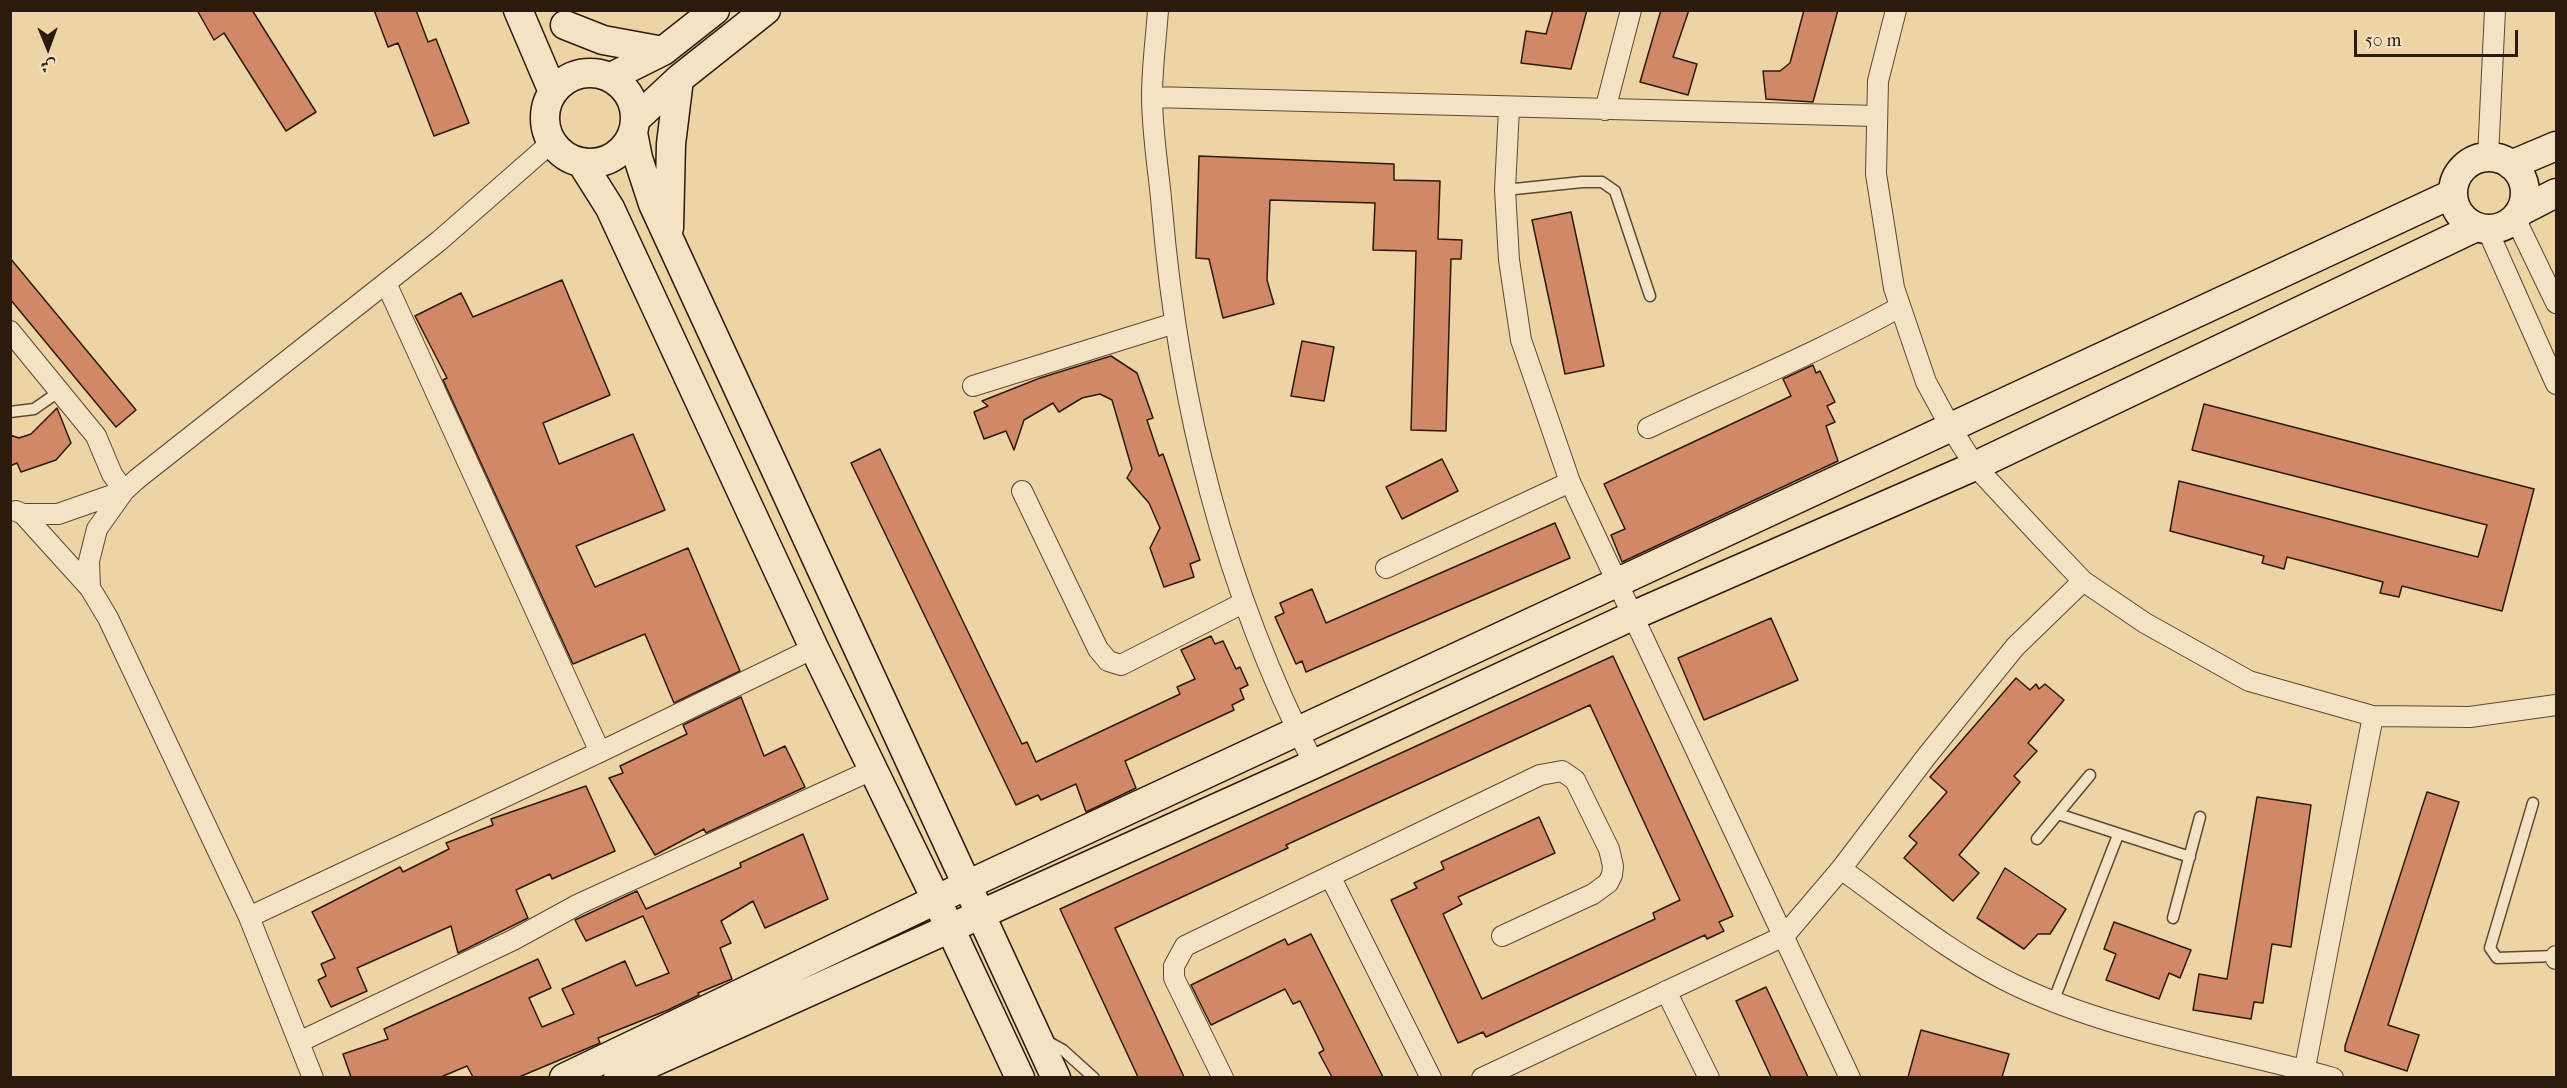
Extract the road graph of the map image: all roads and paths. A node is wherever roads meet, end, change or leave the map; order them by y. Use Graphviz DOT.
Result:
graph roads {
  1 [pos="518,10"];
  2 [pos="715,10"];
  3 [pos="766,10"];
  4 [pos="1158,10"];
  5 [pos="1631,10"];
  6 [pos="1896,10"];
  7 [pos="2495,10"];
  8 [pos="562,18"];
  9 [pos="663,51"];
  10 [pos="601,75"];
  11 [pos="679,80"];
  12 [pos="553,92"];
  13 [pos="1152,97"];
  14 [pos="1509,108"];
  15 [pos="1605,110"];
  16 [pos="1877,116"];
  17 [pos="634,126"];
  18 [pos="552,142"];
  19 [pos="2556,146"];
  20 [pos="2500,161"];
  21 [pos="581,162"];
  22 [pos="1505,190"];
  23 [pos="2556,193"];
  24 [pos="2452,194"];
  25 [pos="2518,215"];
  26 [pos="2482,228"];
  27 [pos="670,239"];
  28 [pos="386,283"];
  29 [pos="1650,296"];
  30 [pos="2556,303"];
  31 [pos="1900,307"];
  32 [pos="1175,324"];
  33 [pos="10,331"];
  34 [pos="2556,384"];
  35 [pos="973,386"];
  36 [pos="60,391"];
  37 [pos="10,412"];
  38 [pos="1648,428"];
  39 [pos="1950,428"];
  40 [pos="1975,466"];
  41 [pos="1570,482"];
  42 [pos="124,491"];
  43 [pos="1022,491"];
  44 [pos="17,511"];
  45 [pos="1386,568"];
  46 [pos="2083,581"];
  47 [pos="1616,584"];
  48 [pos="90,588"];
  49 [pos="1243,603"];
  50 [pos="1632,616"];
  51 [pos="814,648"];
  52 [pos="2556,705"];
  53 [pos="2373,716"];
  54 [pos="1297,730"];
  55 [pos="600,752"];
  56 [pos="1314,764"];
  57 [pos="872,770"];
  58 [pos="2090,775"];
  59 [pos="2533,803"];
  60 [pos="2058,814"];
  61 [pos="2200,817"];
  62 [pos="2118,835"];
  63 [pos="2037,839"];
  64 [pos="2190,857"];
  65 [pos="1841,869"];
  66 [pos="1330,876"];
  67 [pos="967,885"];
  68 [pos="935,901"];
  69 [pos="979,914"];
  70 [pos="249,916"];
  71 [pos="2173,918"];
  72 [pos="951,928"];
  73 [pos="1502,936"];
  74 [pos="1784,936"];
  75 [pos="2556,957"];
  76 [pos="1666,991"];
  77 [pos="2054,1002"];
  78 [pos="1036,1035"];
  79 [pos="299,1042"];
  80 [pos="2304,1074"];
  81 [pos="313,1077"];
  82 [pos="564,1077"];
  83 [pos="618,1077"];
  84 [pos="1020,1077"];
  85 [pos="1056,1077"];
  86 [pos="1094,1077"];
  87 [pos="1223,1077"];
  88 [pos="1431,1077"];
  89 [pos="1482,1077"];
  90 [pos="1709,1077"];
  91 [pos="1850,1077"];
  92 [pos="2333,1077"];
  1 -- 12 [label="main road"];
  2 -- 9 [label="main road"];
  3 -- 11 [label="main road"];
  4 -- 13 [label="street"];
  5 -- 15 [label="street"];
  6 -- 16 [label="street"];
  7 -- 20 [label="street"];
  8 -- 9 [label="main road"];
  8 -- 10 [label="main road"];
  9 -- 10 [label="main road"];
  10 -- 12 [label="main road"];
  10 -- 17 [label="main road"];
  11 -- 17 [label="main road"];
  11 -- 27 [label="main road"];
  12 -- 18 [label="main road"];
  13 -- 14 [label="street"];
  13 -- 32 [label="street"];
  14 -- 15 [label="street"];
  14 -- 22 [label="street"];
  15 -- 16 [label="street"];
  16 -- 31 [label="street"];
  17 -- 21 [label="main road"];
  17 -- 27 [label="main road"];
  18 -- 21 [label="main road"];
  18 -- 28 [label="street"];
  19 -- 20 [label="main road"];
  20 -- 24 [label="main road"];
  20 -- 25 [label="main road"];
  21 -- 51 [label="main road"];
  22 -- 29 [label="lane"];
  22 -- 41 [label="street"];
  23 -- 25 [label="main road"];
  24 -- 26 [label="main road"];
  24 -- 39 [label="main road"];
  25 -- 26 [label="main road"];
  25 -- 30 [label="street"];
  26 -- 34 [label="street"];
  26 -- 40 [label="main road"];
  27 -- 67 [label="main road"];
  28 -- 42 [label="street"];
  28 -- 55 [label="street"];
  31 -- 38 [label="street"];
  31 -- 39 [label="street"];
  32 -- 35 [label="street"];
  32 -- 49 [label="street"];
  33 -- 36 [label="street"];
  36 -- 37 [label="lane"];
  36 -- 42 [label="street"];
  39 -- 40 [label="street"];
  39 -- 47 [label="main road"];
  40 -- 46 [label="street"];
  40 -- 50 [label="main road"];
  41 -- 45 [label="street"];
  41 -- 47 [label="street"];
  42 -- 44 [label="street"];
  42 -- 48 [label="street"];
  43 -- 49 [label="street"];
  44 -- 48 [label="street"];
  46 -- 53 [label="street"];
  46 -- 65 [label="street"];
  47 -- 50 [label="street"];
  47 -- 54 [label="main road"];
  48 -- 70 [label="street"];
  49 -- 54 [label="street"];
  50 -- 56 [label="main road"];
  50 -- 74 [label="street"];
  51 -- 55 [label="street"];
  51 -- 57 [label="main road"];
  52 -- 53 [label="street"];
  53 -- 80 [label="street"];
  54 -- 56 [label="street"];
  54 -- 67 [label="main road"];
  55 -- 70 [label="street"];
  56 -- 69 [label="main road"];
  57 -- 68 [label="main road"];
  57 -- 79 [label="street"];
  58 -- 60 [label="lane"];
  59 -- 75 [label="lane"];
  60 -- 62 [label="lane"];
  60 -- 63 [label="lane"];
  61 -- 64 [label="lane"];
  62 -- 64 [label="lane"];
  62 -- 77 [label="lane"];
  64 -- 71 [label="lane"];
  65 -- 74 [label="street"];
  65 -- 77 [label="street"];
  66 -- 73 [label="street"];
  66 -- 87 [label="street"];
  66 -- 88 [label="street"];
  67 -- 68 [label="main road"];
  67 -- 69 [label="main road"];
  68 -- 72 [label="main road"];
  68 -- 82 [label="main road"];
  69 -- 72 [label="main road"];
  69 -- 78 [label="main road"];
  70 -- 79 [label="street"];
  72 -- 83 [label="main road"];
  72 -- 84 [label="main road"];
  74 -- 76 [label="street"];
  74 -- 91 [label="street"];
  76 -- 89 [label="street"];
  76 -- 90 [label="street"];
  77 -- 80 [label="street"];
  78 -- 85 [label="main road"];
  78 -- 86 [label="lane"];
  79 -- 81 [label="street"];
  80 -- 92 [label="street"];
}
